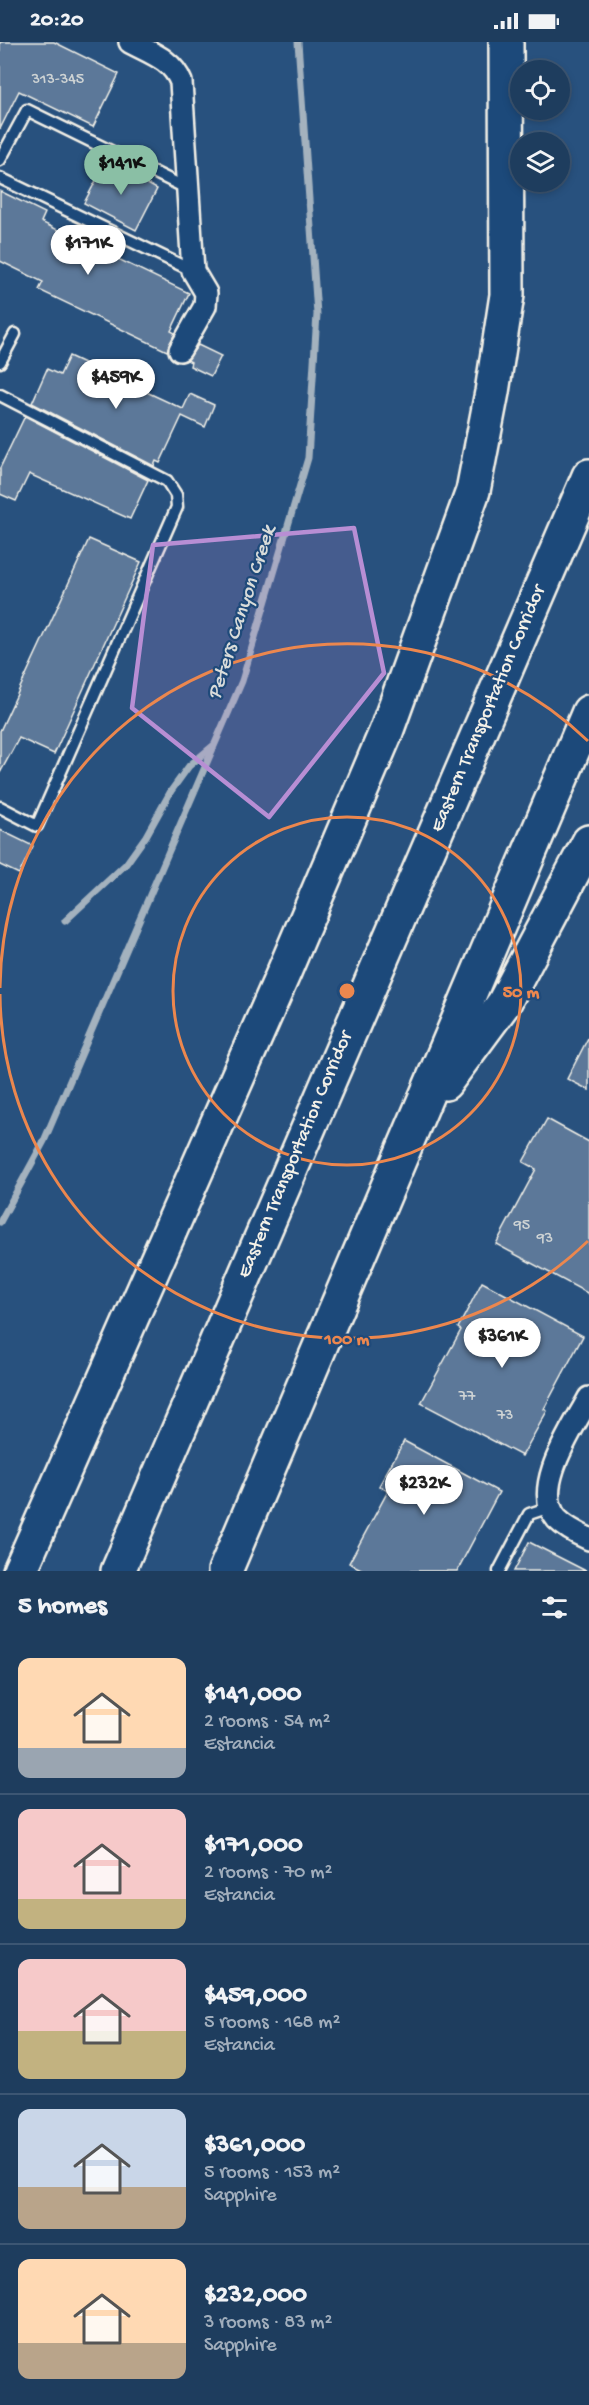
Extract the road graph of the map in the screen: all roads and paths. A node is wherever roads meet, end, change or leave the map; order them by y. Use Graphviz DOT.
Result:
graph roads {
  1 [pos="130,42"];
  2 [pos="506,42"];
  3 [pos="0,160"];
  4 [pos="0,178"];
  5 [pos="186,188"];
  6 [pos="193,271"];
  7 [pos="15,334"];
  8 [pos="180,350"];
  9 [pos="0,362"];
  10 [pos="0,395"];
  11 [pos="589,476"];
  12 [pos="589,712"];
  13 [pos="0,807"];
  14 [pos="589,842"];
  15 [pos="412,1128"];
  16 [pos="587,1408"];
  17 [pos="550,1507"];
  18 [pos="589,1539"];
  19 [pos="20,1571"];
  20 [pos="118,1571"];
  21 [pos="225,1571"];
  22 [pos="499,1571"];
  1 -- 5 [label="street"];
  2 -- 19 [label="highway"];
  3 -- 5 [label="lane"];
  4 -- 6 [label="lane"];
  5 -- 6 [label="street"];
  6 -- 8 [label="street"];
  7 -- 9 [label="lane"];
  10 -- 13 [label="lane"];
  11 -- 20 [label="highway, Eastern Transportation Corridor"];
  12 -- 15 [label="highway"];
  14 -- 15 [label="highway"];
  15 -- 21 [label="highway"];
  16 -- 17 [label="street"];
  17 -- 18 [label="street"];
  17 -- 22 [label="lane"];
}
